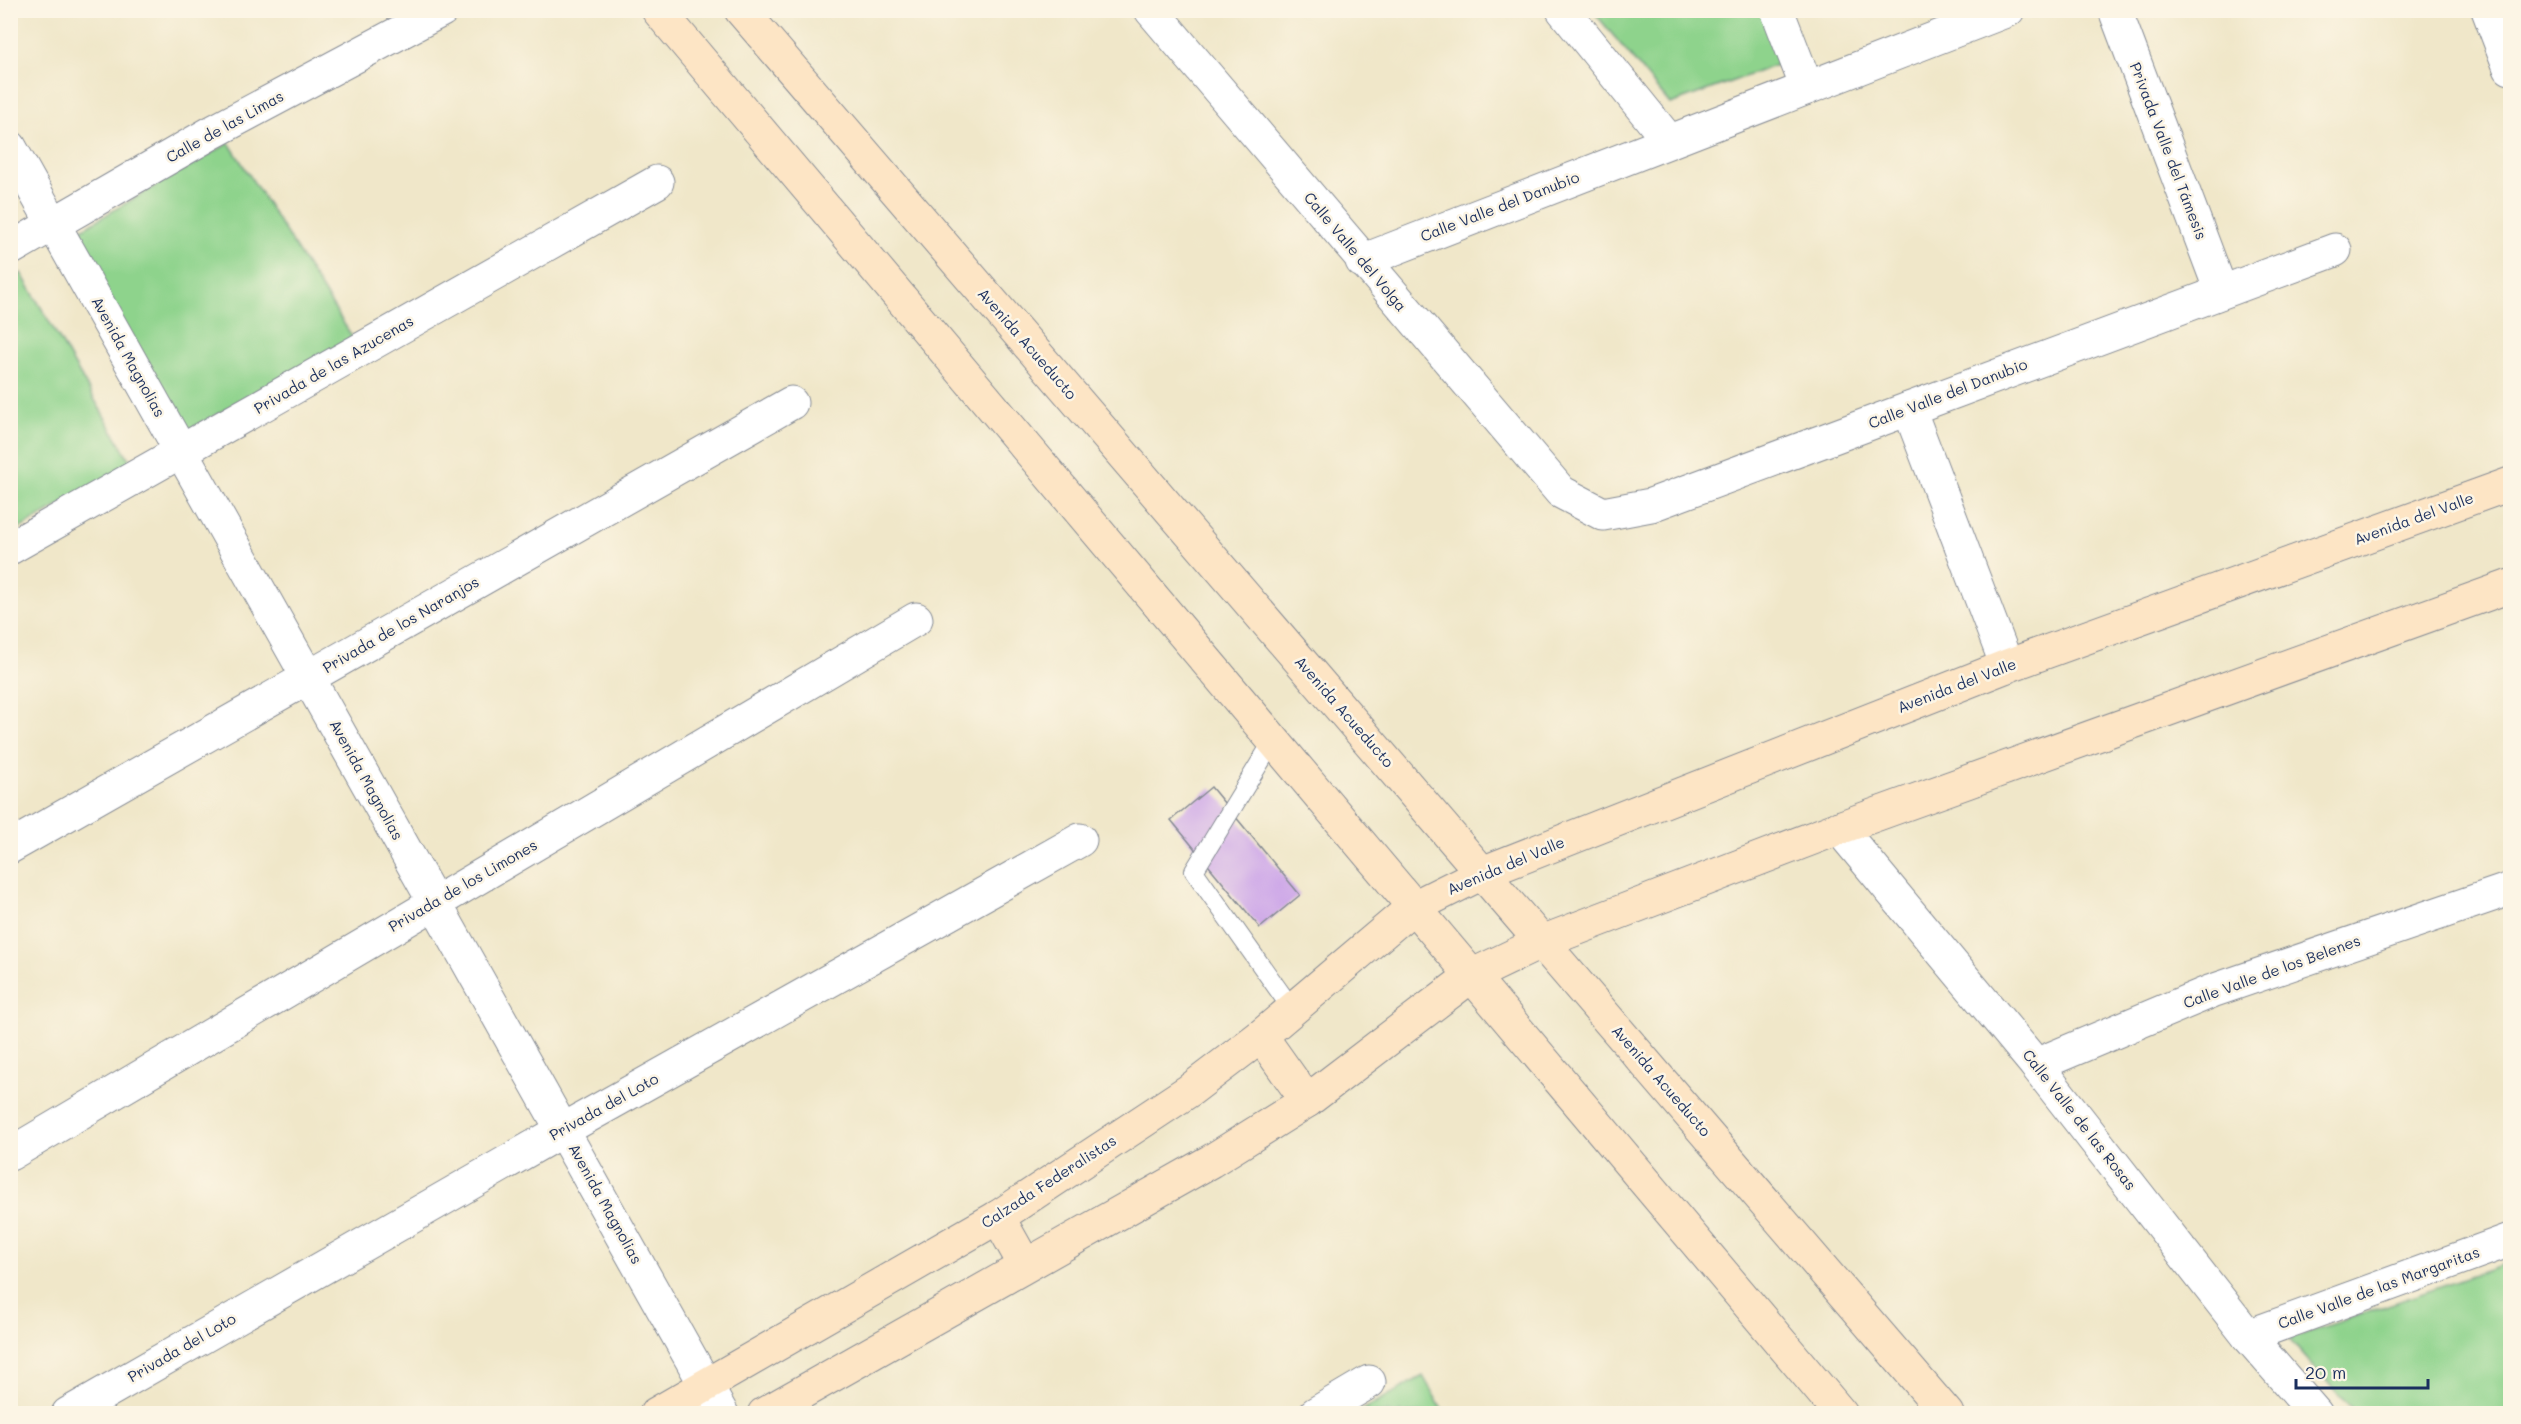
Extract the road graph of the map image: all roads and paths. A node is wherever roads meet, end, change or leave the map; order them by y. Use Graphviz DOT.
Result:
graph roads {
  1 [pos="442,10"];
  2 [pos="658,10"];
  3 [pos="741,10"];
  4 [pos="1151,10"];
  5 [pos="1563,10"];
  6 [pos="1777,10"];
  7 [pos="2008,10"];
  8 [pos="2115,10"];
  9 [pos="2488,10"];
  10 [pos="2511,68"];
  11 [pos="1807,88"];
  12 [pos="1669,141"];
  13 [pos="10,147"];
  14 [pos="657,182"];
  15 [pos="54,224"];
  16 [pos="10,249"];
  17 [pos="2336,250"];
  18 [pos="1362,261"];
  19 [pos="2221,291"];
  20 [pos="791,403"];
  21 [pos="1909,410"];
  22 [pos="181,451"];
  23 [pos="2511,484"];
  24 [pos="1560,492"];
  25 [pos="10,548"];
  26 [pos="2511,586"];
  27 [pos="916,620"];
  28 [pos="2007,666"];
  29 [pos="309,678"];
  30 [pos="1273,741"];
  31 [pos="1839,828"];
  32 [pos="1080,840"];
  33 [pos="10,847"];
  34 [pos="1482,873"];
  35 [pos="2511,889"];
  36 [pos="435,903"];
  37 [pos="1412,908"];
  38 [pos="1542,942"];
  39 [pos="1471,976"];
  40 [pos="1292,1009"];
  41 [pos="1261,1036"];
  42 [pos="2036,1065"];
  43 [pos="1307,1101"];
  44 [pos="563,1130"];
  45 [pos="10,1154"];
  46 [pos="998,1217"];
  47 [pos="2511,1240"];
  48 [pos="1025,1265"];
  49 [pos="2248,1336"];
  50 [pos="1369,1382"];
  51 [pos="706,1385"];
  52 [pos="68,1413"];
  53 [pos="656,1413"];
  54 [pos="722,1413"];
  55 [pos="764,1413"];
  56 [pos="1315,1413"];
  57 [pos="1840,1413"];
  58 [pos="1947,1413"];
  59 [pos="2316,1413"];
  1 -- 15 [label="street, Calle de las Limas"];
  2 -- 30 [label="street"];
  3 -- 34 [label="street, Avenida Acueducto"];
  4 -- 18 [label="street, Calle Valle del Volga"];
  5 -- 12 [label="street"];
  6 -- 11 [label="street"];
  7 -- 11 [label="street, Calle Valle del Danubio"];
  8 -- 19 [label="street, Privada Valle del Támesis"];
  9 -- 10 [label="street"];
  11 -- 12 [label="street, Calle Valle del Danubio"];
  12 -- 18 [label="street, Calle Valle del Danubio"];
  13 -- 15 [label="street, Avenida Magnolias"];
  14 -- 22 [label="street, Privada de las Azucenas"];
  15 -- 16 [label="street, Calle de las Limas"];
  15 -- 22 [label="street, Avenida Magnolias"];
  17 -- 19 [label="street, Calle Valle del Danubio"];
  18 -- 24 [label="street, Calle Valle del Volga"];
  19 -- 21 [label="street, Calle Valle del Danubio"];
  20 -- 29 [label="street, Privada de los Naranjos"];
  21 -- 24 [label="street, Calle Valle del Danubio"];
  21 -- 28 [label="street"];
  22 -- 25 [label="street, Privada de las Azucenas"];
  22 -- 29 [label="street, Avenida Magnolias"];
  23 -- 28 [label="street, Avenida del Valle"];
  26 -- 31 [label="street"];
  27 -- 36 [label="street, Privada de los Limones"];
  28 -- 34 [label="street, Avenida del Valle"];
  29 -- 33 [label="street, Privada de los Naranjos"];
  29 -- 36 [label="street, Avenida Magnolias"];
  30 -- 37 [label="street"];
  30 -- 40 [label="lane"];
  31 -- 38 [label="street"];
  31 -- 42 [label="street, Calle Valle de las Rosas"];
  32 -- 44 [label="street, Privada del Loto"];
  34 -- 37 [label="street, Avenida del Valle"];
  34 -- 38 [label="street, Avenida Acueducto"];
  35 -- 42 [label="street, Calle Valle de los Belenes"];
  36 -- 44 [label="street, Avenida Magnolias"];
  36 -- 45 [label="street, Privada de los Limones"];
  37 -- 39 [label="street"];
  37 -- 40 [label="street, Calzada Federalistas"];
  38 -- 39 [label="street"];
  38 -- 58 [label="street, Avenida Acueducto"];
  39 -- 43 [label="street"];
  39 -- 57 [label="street"];
  40 -- 41 [label="street, Calzada Federalistas"];
  41 -- 43 [label="street"];
  41 -- 46 [label="street, Calzada Federalistas"];
  42 -- 49 [label="street, Calle Valle de las Rosas"];
  43 -- 48 [label="street"];
  44 -- 51 [label="street, Avenida Magnolias"];
  44 -- 52 [label="street, Privada del Loto"];
  46 -- 48 [label="street"];
  46 -- 51 [label="street, Calzada Federalistas"];
  47 -- 49 [label="street, Calle Valle de las Margaritas"];
  48 -- 55 [label="street"];
  49 -- 59 [label="street, Calle Valle de las Rosas"];
  50 -- 56 [label="street"];
  51 -- 53 [label="street, Calzada Federalistas"];
  51 -- 54 [label="street, Avenida Magnolias"];
}
